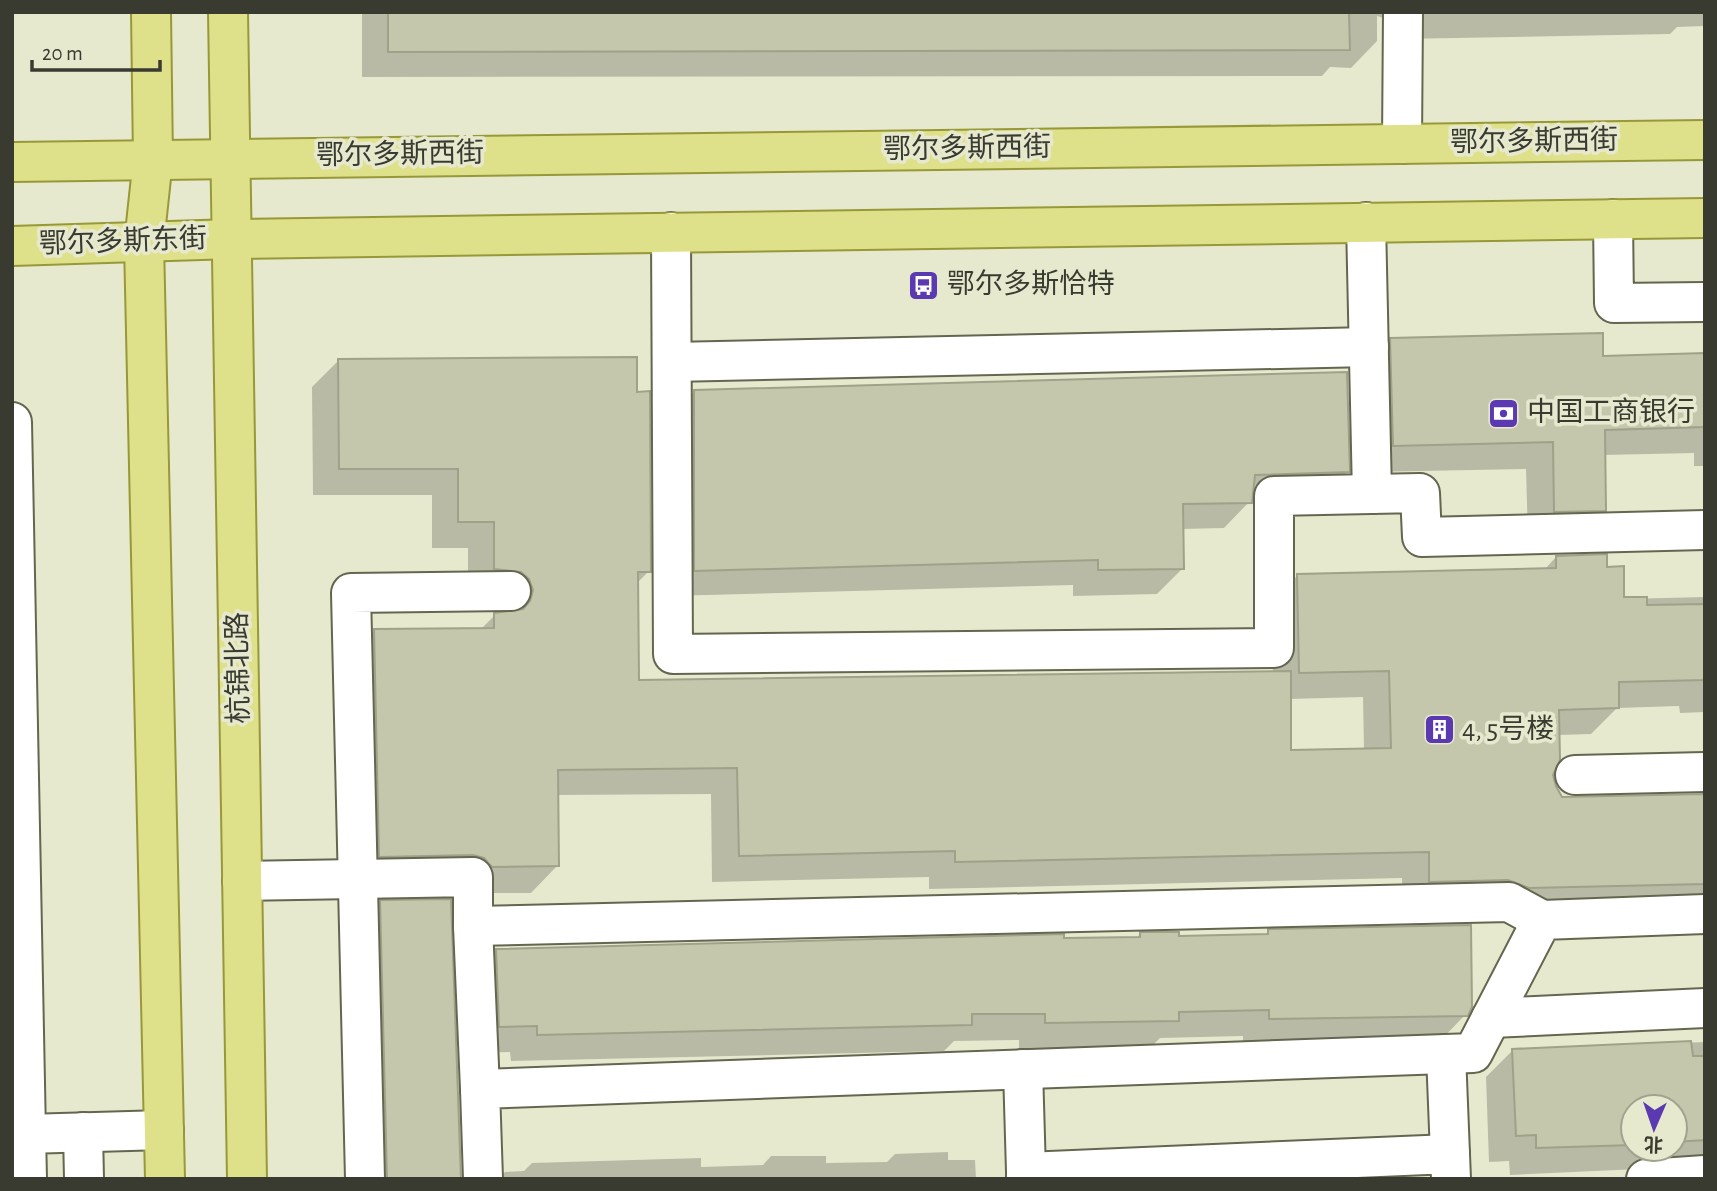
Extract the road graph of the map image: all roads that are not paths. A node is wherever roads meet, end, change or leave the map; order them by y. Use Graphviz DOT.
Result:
graph roads {
  1 [pos="151,12"];
  2 [pos="229,12"];
  3 [pos="1403,12"];
  4 [pos="1705,140"];
  5 [pos="1402,144"];
  6 [pos="229,157"];
  7 [pos="153,159"];
  8 [pos="12,162"];
  9 [pos="1705,218"];
  10 [pos="1613,219"];
  11 [pos="1366,222"];
  12 [pos="671,232"];
  13 [pos="233,239"];
  14 [pos="144,243"];
  15 [pos="12,246"];
  16 [pos="1705,302"];
  17 [pos="1369,347"];
  18 [pos="672,362"];
  19 [pos="12,422"];
  20 [pos="1372,494"];
  21 [pos="13,529"];
  22 [pos="1705,530"];
  23 [pos="511,591"];
  24 [pos="1705,772"];
  25 [pos="1575,775"];
  26 [pos="358,879"];
  27 [pos="242,881"];
  28 [pos="1705,914"];
  29 [pos="1542,920"];
  30 [pos="473,926"];
  31 [pos="1705,1008"];
  32 [pos="1491,1018"];
  33 [pos="1446,1054"];
  34 [pos="1023,1069"];
  35 [pos="480,1089"];
  36 [pos="164,1130"];
  37 [pos="83,1132"];
  38 [pos="19,1134"];
  39 [pos="1451,1166"];
  40 [pos="1026,1175"];
  41 [pos="1705,1175"];
  42 [pos="27,1179"];
  43 [pos="84,1179"];
  44 [pos="165,1179"];
  45 [pos="247,1179"];
  46 [pos="365,1179"];
  47 [pos="483,1179"];
  48 [pos="1646,1179"];
  1 -- 7 [label="main road"];
  2 -- 6 [label="main road, 杭锦北路"];
  3 -- 5 [label="lane"];
  4 -- 5 [label="main road, 鄂尔多斯西街"];
  5 -- 6 [label="main road, 鄂尔多斯西街"];
  6 -- 7 [label="main road"];
  6 -- 13 [label="main road, 杭锦北路"];
  7 -- 8 [label="main road"];
  7 -- 14 [label="main road"];
  9 -- 10 [label="main road"];
  10 -- 11 [label="main road"];
  10 -- 16 [label="lane"];
  11 -- 12 [label="main road"];
  11 -- 17 [label="lane"];
  12 -- 13 [label="main road"];
  12 -- 18 [label="lane"];
  13 -- 14 [label="main road, 鄂尔多斯东街"];
  13 -- 27 [label="main road, 杭锦北路"];
  14 -- 15 [label="main road, 鄂尔多斯东街"];
  14 -- 36 [label="main road"];
  17 -- 18 [label="lane"];
  17 -- 20 [label="lane"];
  18 -- 20 [label="lane"];
  19 -- 21 [label="lane"];
  20 -- 22 [label="lane"];
  21 -- 38 [label="lane"];
  23 -- 26 [label="lane"];
  24 -- 25 [label="lane"];
  26 -- 27 [label="lane"];
  26 -- 30 [label="lane"];
  26 -- 46 [label="lane"];
  27 -- 45 [label="main road, 杭锦北路"];
  28 -- 29 [label="lane"];
  29 -- 30 [label="lane"];
  29 -- 32 [label="lane"];
  30 -- 35 [label="lane"];
  31 -- 32 [label="lane"];
  32 -- 33 [label="lane"];
  33 -- 34 [label="lane"];
  33 -- 39 [label="lane"];
  34 -- 35 [label="lane"];
  34 -- 40 [label="lane"];
  35 -- 47 [label="lane"];
  36 -- 37 [label="lane"];
  36 -- 44 [label="main road"];
  37 -- 38 [label="lane"];
  37 -- 43 [label="lane"];
  38 -- 42 [label="lane"];
  39 -- 40 [label="lane"];
  41 -- 48 [label="lane"];
}
